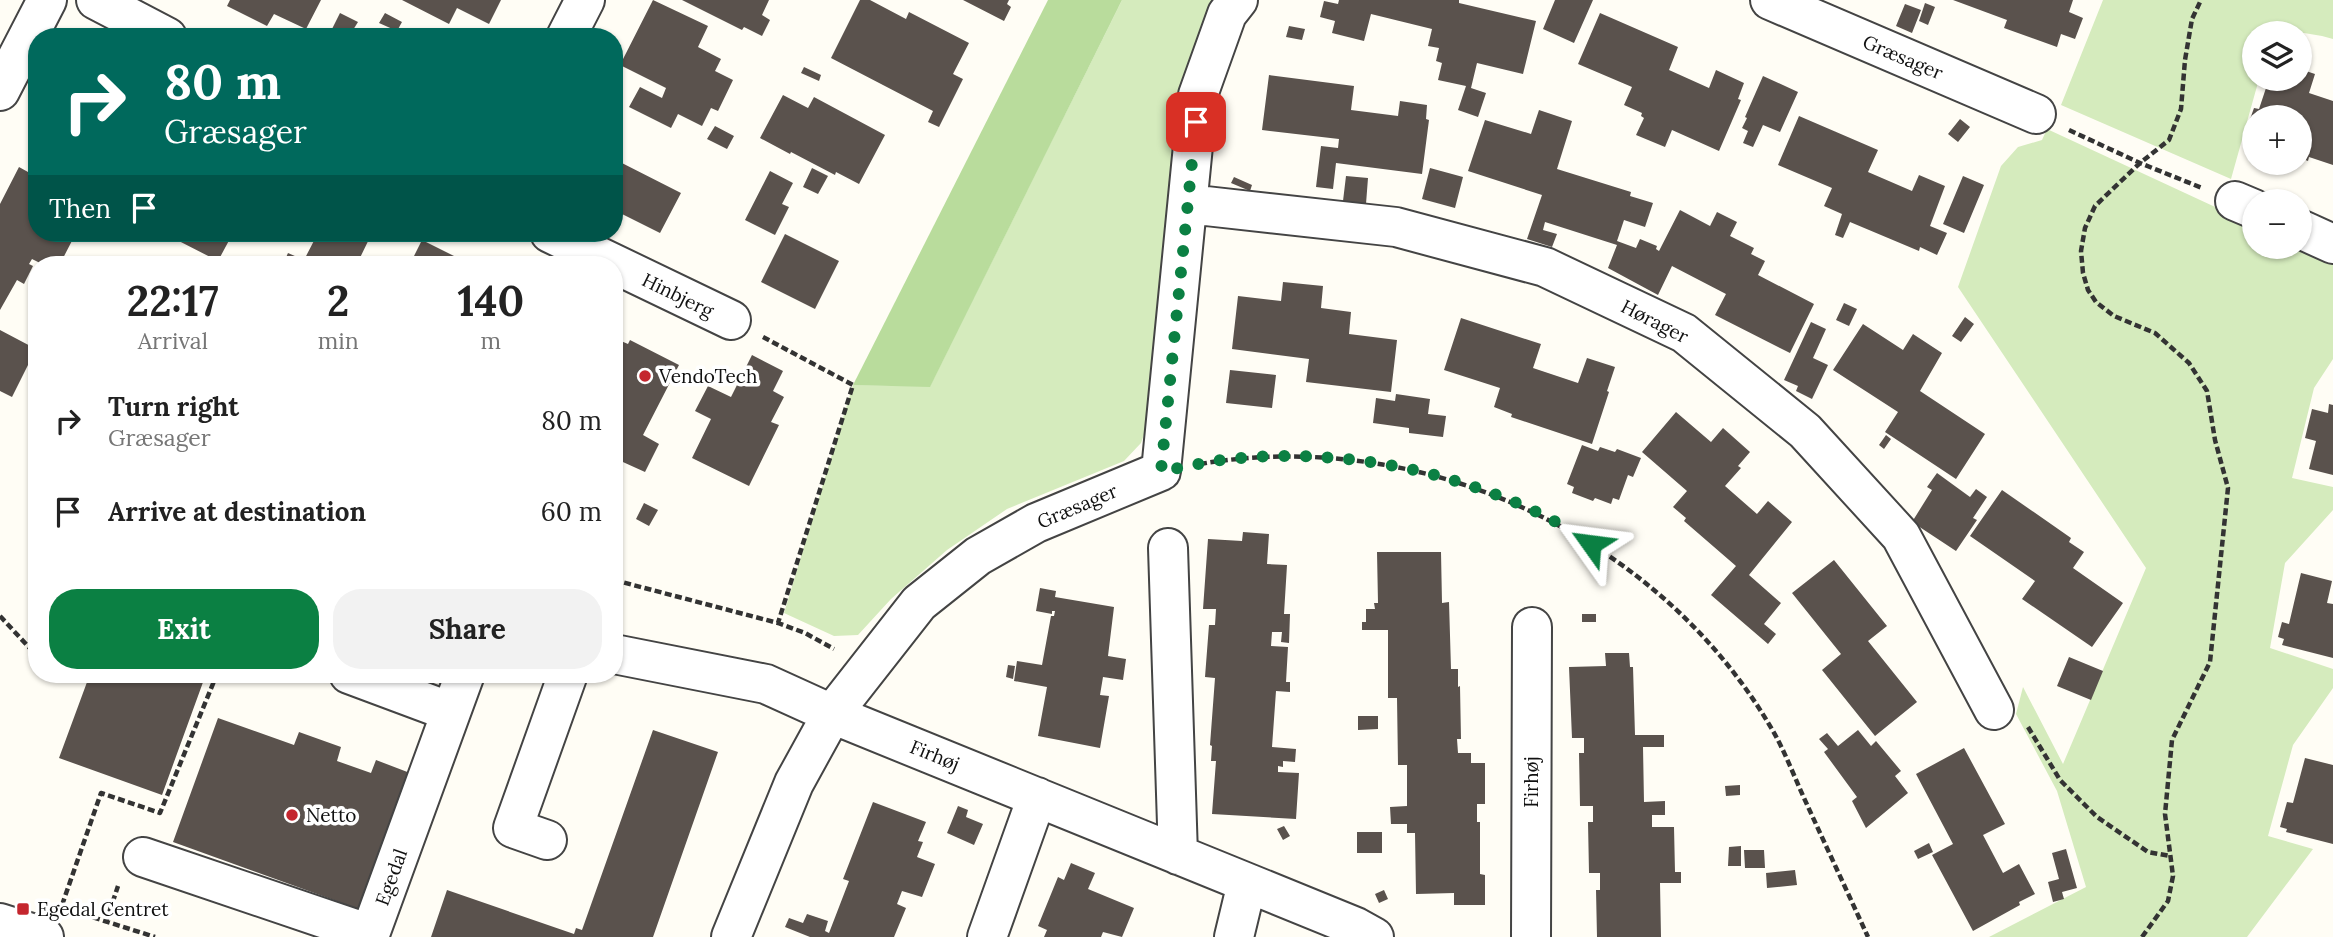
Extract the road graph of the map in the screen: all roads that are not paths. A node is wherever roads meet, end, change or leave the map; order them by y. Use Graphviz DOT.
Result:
graph roads {
  1 [pos="47,0"];
  2 [pos="96,0"];
  3 [pos="585,0"];
  4 [pos="1238,0"];
  5 [pos="1770,0"];
  6 [pos="33,28"];
  7 [pos="150,28"];
  8 [pos="571,28"];
  9 [pos="28,37"];
  10 [pos="0,91"];
  11 [pos="2036,114"];
  12 [pos="1188,204"];
  13 [pos="2312,234"];
  14 [pos="569,242"];
  15 [pos="2333,244"];
  16 [pos="598,256"];
  17 [pos="623,268"];
  18 [pos="731,320"];
  19 [pos="1168,548"];
  20 [pos="1532,627"];
  21 [pos="623,656"];
  22 [pos="373,683"];
  23 [pos="462,683"];
  24 [pos="565,683"];
  25 [pos="1994,710"];
  26 [pos="451,712"];
  27 [pos="832,714"];
  28 [pos="1037,797"];
  29 [pos="547,840"];
  30 [pos="1178,855"];
  31 [pos="142,857"];
  32 [pos="1247,883"];
  33 [pos="52,922"];
  34 [pos="0,923"];
  35 [pos="731,937"];
  36 [pos="987,937"];
  37 [pos="1234,937"];
  38 [pos="1374,937"];
  39 [pos="1531,937"];
  1 -- 6 [label="street"];
  2 -- 7 [label="street"];
  3 -- 8 [label="street"];
  4 -- 12 [label="street"];
  5 -- 11 [label="street, Græsager"];
  9 -- 10 [label="street"];
  12 -- 25 [label="street, Hørager"];
  12 -- 27 [label="street, Græsager"];
  13 -- 15 [label="street"];
  14 -- 16 [label="street, Hinbjerg"];
  17 -- 18 [label="street, Hinbjerg"];
  19 -- 30 [label="street"];
  20 -- 39 [label="street, Firhøj"];
  21 -- 27 [label="street"];
  22 -- 26 [label="street"];
  23 -- 26 [label="street, Egedal"];
  24 -- 29 [label="street"];
  26 -- 31 [label="street, Egedal"];
  27 -- 28 [label="street, Firhøj"];
  27 -- 35 [label="street, Græsager"];
  28 -- 30 [label="street, Firhøj"];
  28 -- 36 [label="street"];
  30 -- 32 [label="street, Firhøj"];
  32 -- 37 [label="street"];
  32 -- 38 [label="street, Firhøj"];
  33 -- 34 [label="street"];
}
